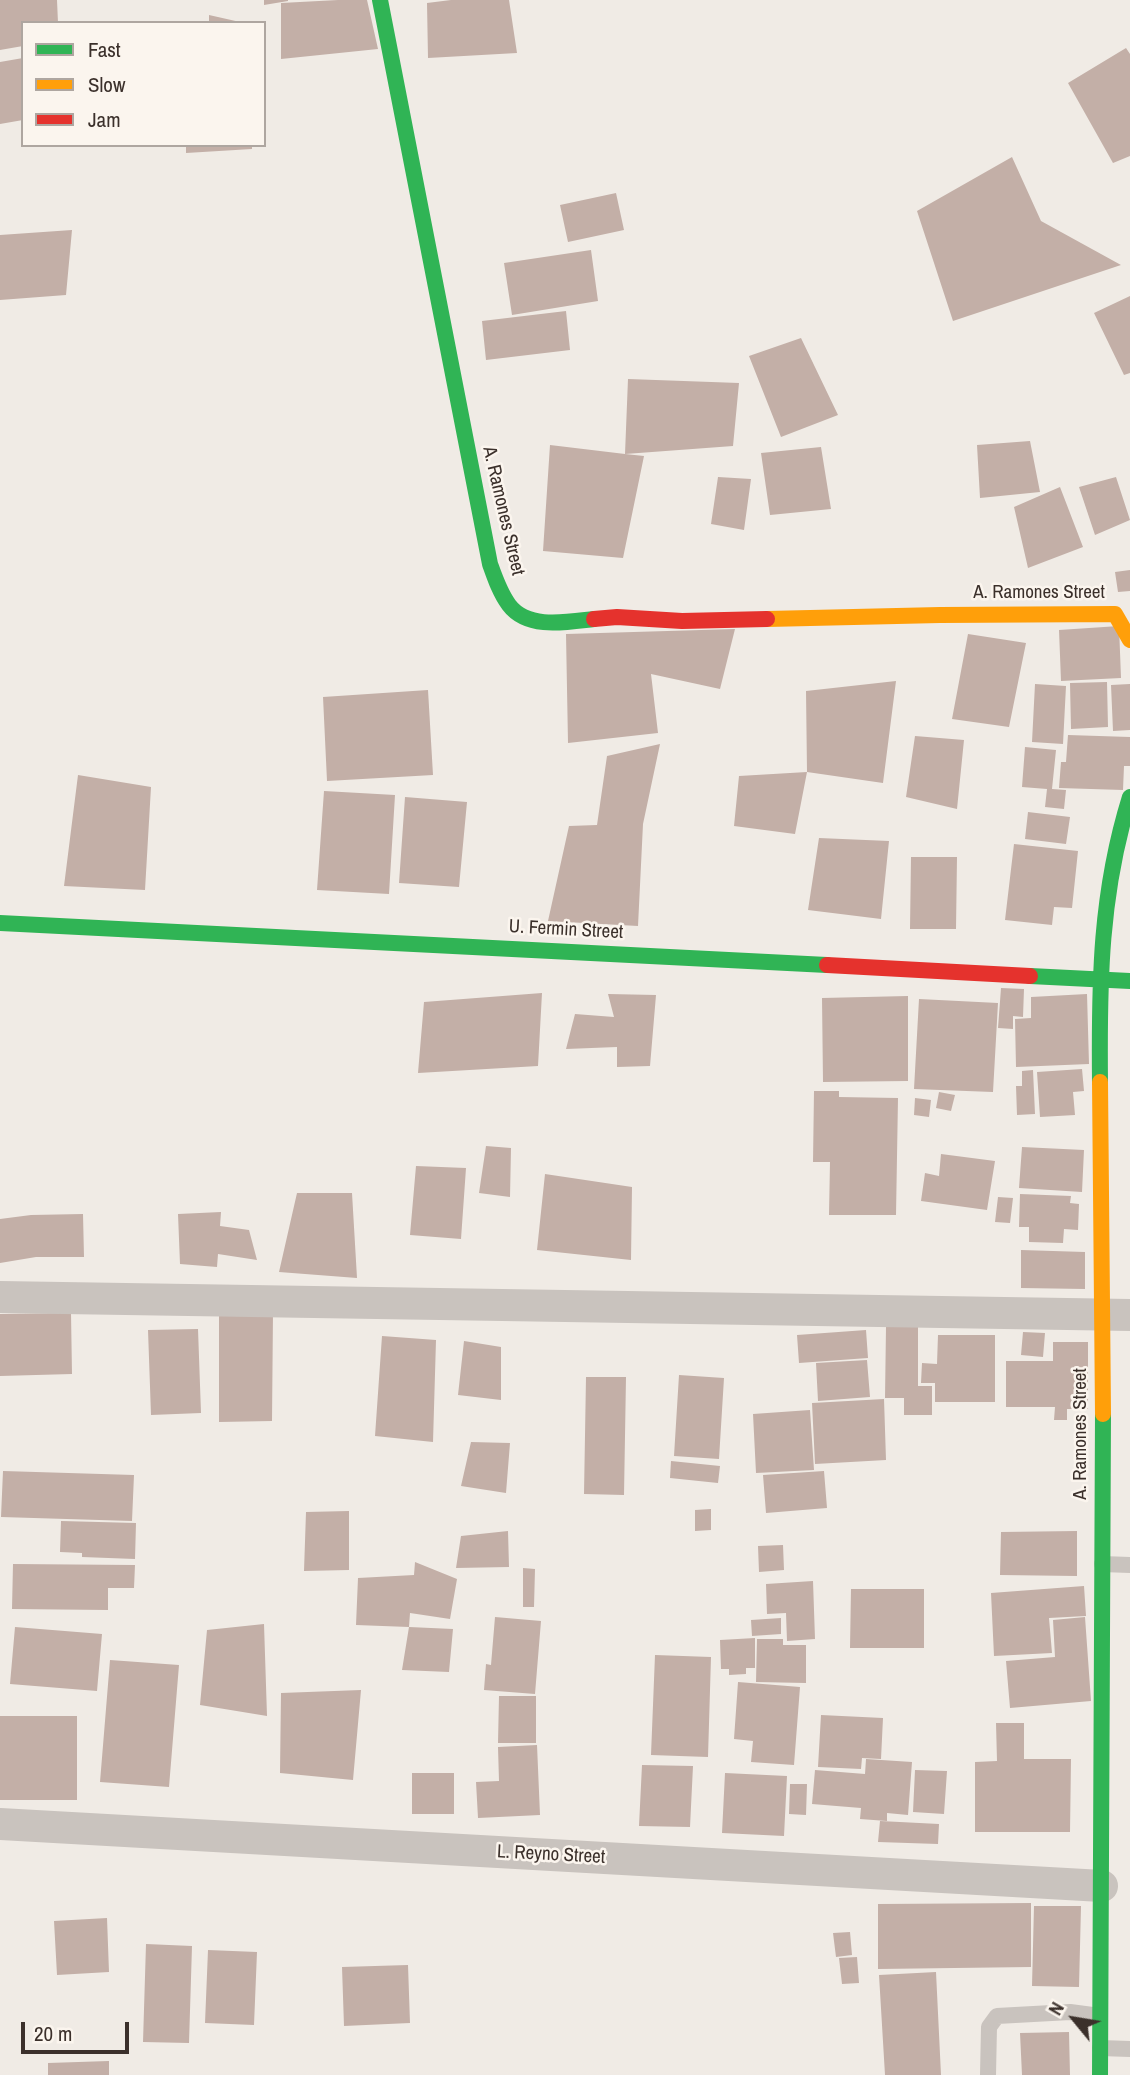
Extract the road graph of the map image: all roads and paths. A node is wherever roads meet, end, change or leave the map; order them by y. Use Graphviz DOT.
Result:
graph roads {
  1 [pos="380,0"];
  2 [pos="1125,622"];
  3 [pos="1130,797"];
  4 [pos="0,923"];
  5 [pos="1099,978"];
  6 [pos="1130,981"];
  7 [pos="0,1297"];
  8 [pos="1116,1315"];
  9 [pos="1102,1564"];
  10 [pos="1130,1564"];
  11 [pos="0,1824"];
  12 [pos="1102,1886"];
  13 [pos="1100,2016"];
  14 [pos="1100,2048"];
  15 [pos="1130,2049"];
  16 [pos="988,2075"];
  17 [pos="1100,2075"];
  1 -- 2 [label="street, A. Ramones Street"];
  3 -- 5 [label="street, A. Ramones Street"];
  4 -- 5 [label="street, U. Fermin Street"];
  5 -- 6 [label="street, U. Fermin Street"];
  5 -- 8 [label="street, A. Ramones Street"];
  7 -- 8 [label="street"];
  8 -- 9 [label="street, A. Ramones Street"];
  9 -- 10 [label="lane"];
  9 -- 12 [label="street, A. Ramones Street"];
  11 -- 12 [label="street, L. Reyno Street"];
  12 -- 13 [label="street, A. Ramones Street"];
  13 -- 14 [label="street, A. Ramones Street"];
  13 -- 16 [label="lane"];
  14 -- 15 [label="lane"];
  14 -- 17 [label="street, A. Ramones Street"];
}
